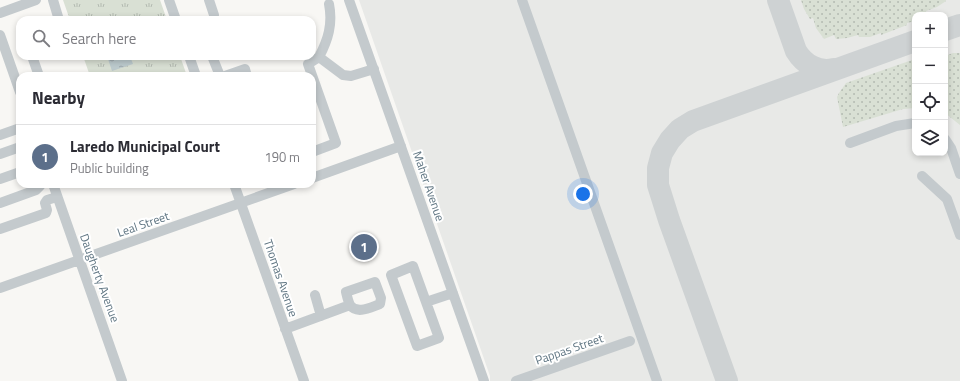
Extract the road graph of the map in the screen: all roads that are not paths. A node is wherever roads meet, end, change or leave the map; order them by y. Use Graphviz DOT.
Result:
graph roads {
  1 [pos="36,0"];
  2 [pos="53,0"];
  3 [pos="169,0"];
  4 [pos="209,0"];
  5 [pos="349,0"];
  6 [pos="522,0"];
  7 [pos="329,4"];
  8 [pos="0,13"];
  9 [pos="214,15"];
  10 [pos="58,16"];
  11 [pos="175,16"];
  12 [pos="0,35"];
  13 [pos="319,57"];
  14 [pos="316,59"];
  15 [pos="33,60"];
  16 [pos="190,60"];
  17 [pos="214,60"];
  18 [pos="314,60"];
  19 [pos="374,69"];
  20 [pos="38,72"];
  21 [pos="195,72"];
  22 [pos="218,72"];
  23 [pos="236,72"];
  24 [pos="246,72"];
  25 [pos="311,72"];
  26 [pos="16,81"];
  27 [pos="316,87"];
  28 [pos="912,123"];
  29 [pos="16,129"];
  30 [pos="0,135"];
  31 [pos="850,143"];
  32 [pos="948,144"];
  33 [pos="401,146"];
  34 [pos="16,148"];
  35 [pos="316,150"];
  36 [pos="0,154"];
  37 [pos="16,173"];
  38 [pos="960,174"];
  39 [pos="922,176"];
  40 [pos="316,177"];
  41 [pos="0,179"];
  42 [pos="38,188"];
  43 [pos="54,188"];
  44 [pos="235,188"];
  45 [pos="283,188"];
  46 [pos="57,197"];
  47 [pos="0,203"];
  48 [pos="241,203"];
  49 [pos="0,229"];
  50 [pos="960,235"];
  51 [pos="79,260"];
  52 [pos="0,288"];
  53 [pos="453,293"];
  54 [pos="315,295"];
  55 [pos="426,302"];
  56 [pos="350,305"];
  57 [pos="321,316"];
  58 [pos="285,329"];
  59 [pos="630,341"];
  60 [pos="122,381"];
  61 [pos="304,381"];
  62 [pos="484,381"];
  63 [pos="516,381"];
  64 [pos="657,381"];
  1 -- 8 [label="street"];
  2 -- 10 [label="street"];
  3 -- 11 [label="street"];
  4 -- 9 [label="street"];
  5 -- 19 [label="street, Maher Avenue"];
  6 -- 64 [label="street"];
  7 -- 13 [label="street"];
  12 -- 26 [label="street"];
  13 -- 14 [label="street"];
  13 -- 19 [label="street"];
  15 -- 20 [label="street"];
  16 -- 21 [label="street"];
  17 -- 22 [label="street"];
  18 -- 25 [label="street"];
  19 -- 33 [label="street, Maher Avenue"];
  23 -- 24 [label="street"];
  27 -- 35 [label="street"];
  28 -- 31 [label="street"];
  29 -- 30 [label="street"];
  32 -- 38 [label="street"];
  33 -- 40 [label="street"];
  33 -- 53 [label="street, Maher Avenue"];
  34 -- 36 [label="street"];
  37 -- 41 [label="street"];
  39 -- 50 [label="street"];
  42 -- 47 [label="street"];
  43 -- 46 [label="street, Daugherty Avenue"];
  44 -- 48 [label="street, Thomas Avenue"];
  45 -- 48 [label="street, Leal Street"];
  46 -- 49 [label="street"];
  46 -- 51 [label="street, Daugherty Avenue"];
  48 -- 51 [label="street, Leal Street"];
  48 -- 58 [label="street, Thomas Avenue"];
  51 -- 52 [label="street, Leal Street"];
  51 -- 60 [label="street, Daugherty Avenue"];
  53 -- 55 [label="street"];
  53 -- 62 [label="street, Maher Avenue"];
  54 -- 57 [label="street"];
  55 -- 55 [label="street"];
  56 -- 57 [label="street"];
  57 -- 58 [label="street"];
  58 -- 61 [label="street, Thomas Avenue"];
  59 -- 63 [label="street, Pappas Street"];
}
